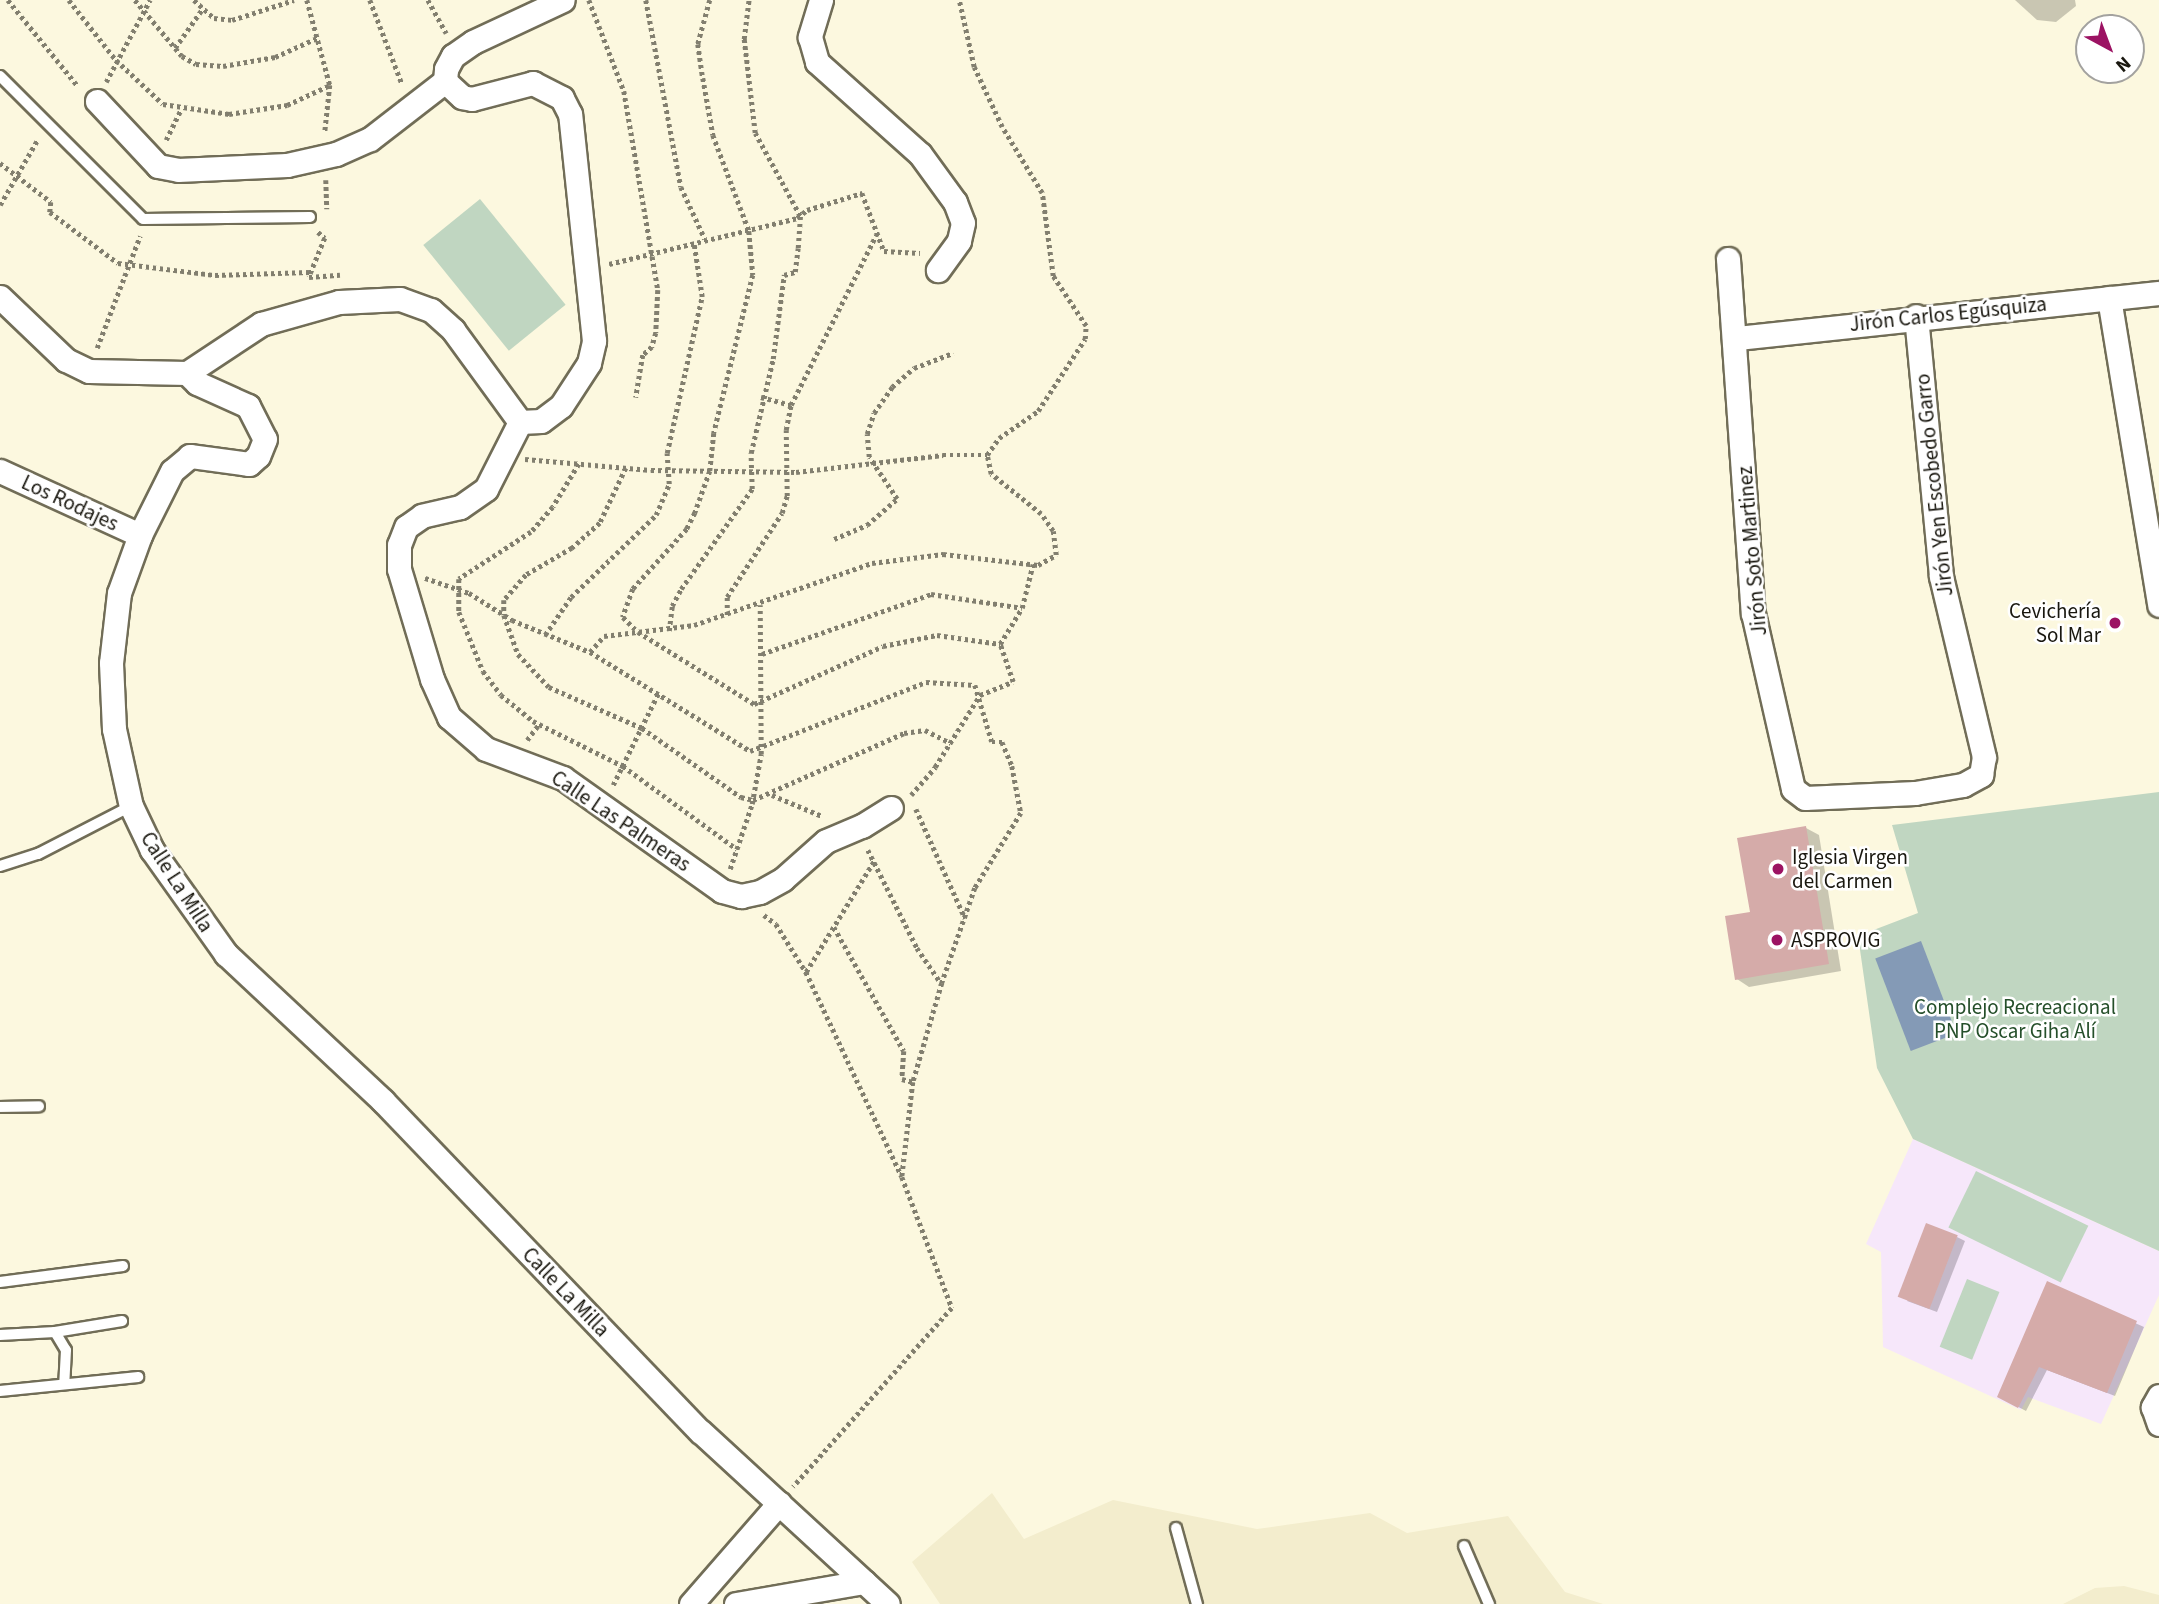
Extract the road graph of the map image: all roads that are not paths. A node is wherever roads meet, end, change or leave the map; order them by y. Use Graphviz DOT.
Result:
graph roads {
  1 [pos="563,0"];
  2 [pos="821,0"];
  3 [pos="0,76"];
  4 [pos="445,81"];
  5 [pos="97,102"];
  6 [pos="310,217"];
  7 [pos="1728,259"];
  8 [pos="938,270"];
  9 [pos="2159,293"];
  10 [pos="0,297"];
  11 [pos="2109,298"];
  12 [pos="1916,316"];
  13 [pos="1737,338"];
  14 [pos="187,373"];
  15 [pos="520,422"];
  16 [pos="0,471"];
  17 [pos="140,535"];
  18 [pos="2159,605"];
  19 [pos="1805,798"];
  20 [pos="131,806"];
  21 [pos="891,808"];
  22 [pos="0,866"];
  23 [pos="39,1106"];
  24 [pos="0,1107"];
  25 [pos="123,1266"];
  26 [pos="0,1282"];
  27 [pos="122,1321"];
  28 [pos="55,1332"];
  29 [pos="0,1335"];
  30 [pos="138,1377"];
  31 [pos="64,1383"];
  32 [pos="0,1391"];
  33 [pos="2159,1396"];
  34 [pos="2157,1422"];
  35 [pos="779,1503"];
  36 [pos="1176,1528"];
  37 [pos="1464,1546"];
  38 [pos="864,1582"];
  39 [pos="691,1604"];
  40 [pos="736,1604"];
  41 [pos="888,1604"];
  42 [pos="1197,1604"];
  43 [pos="1489,1604"];
  1 -- 4 [label="street"];
  2 -- 8 [label="street"];
  3 -- 6 [label="lane"];
  4 -- 5 [label="street"];
  4 -- 15 [label="street"];
  7 -- 13 [label="street, Jirón Soto Martinez"];
  9 -- 11 [label="street, Jirón Carlos Egúsquiza"];
  10 -- 14 [label="street"];
  11 -- 12 [label="street, Jirón Carlos Egúsquiza"];
  11 -- 18 [label="street"];
  12 -- 13 [label="street, Jirón Carlos Egúsquiza"];
  12 -- 19 [label="street, Jirón Yen Escobedo Garro"];
  13 -- 19 [label="street, Jirón Soto Martinez"];
  14 -- 15 [label="street"];
  14 -- 17 [label="street, Calle La Milla"];
  15 -- 21 [label="street, Calle Las Palmeras"];
  16 -- 17 [label="street, Los Rodajes"];
  17 -- 20 [label="street, Calle La Milla"];
  20 -- 22 [label="lane"];
  20 -- 35 [label="street, Calle La Milla"];
  23 -- 24 [label="lane"];
  25 -- 26 [label="lane"];
  27 -- 28 [label="lane"];
  28 -- 29 [label="lane"];
  28 -- 31 [label="lane"];
  30 -- 31 [label="lane"];
  31 -- 32 [label="lane"];
  33 -- 34 [label="street"];
  35 -- 38 [label="street, Calle La Milla"];
  35 -- 39 [label="street"];
  36 -- 42 [label="lane"];
  37 -- 43 [label="lane"];
  38 -- 40 [label="street"];
  38 -- 41 [label="street, Calle La Milla"];
}
